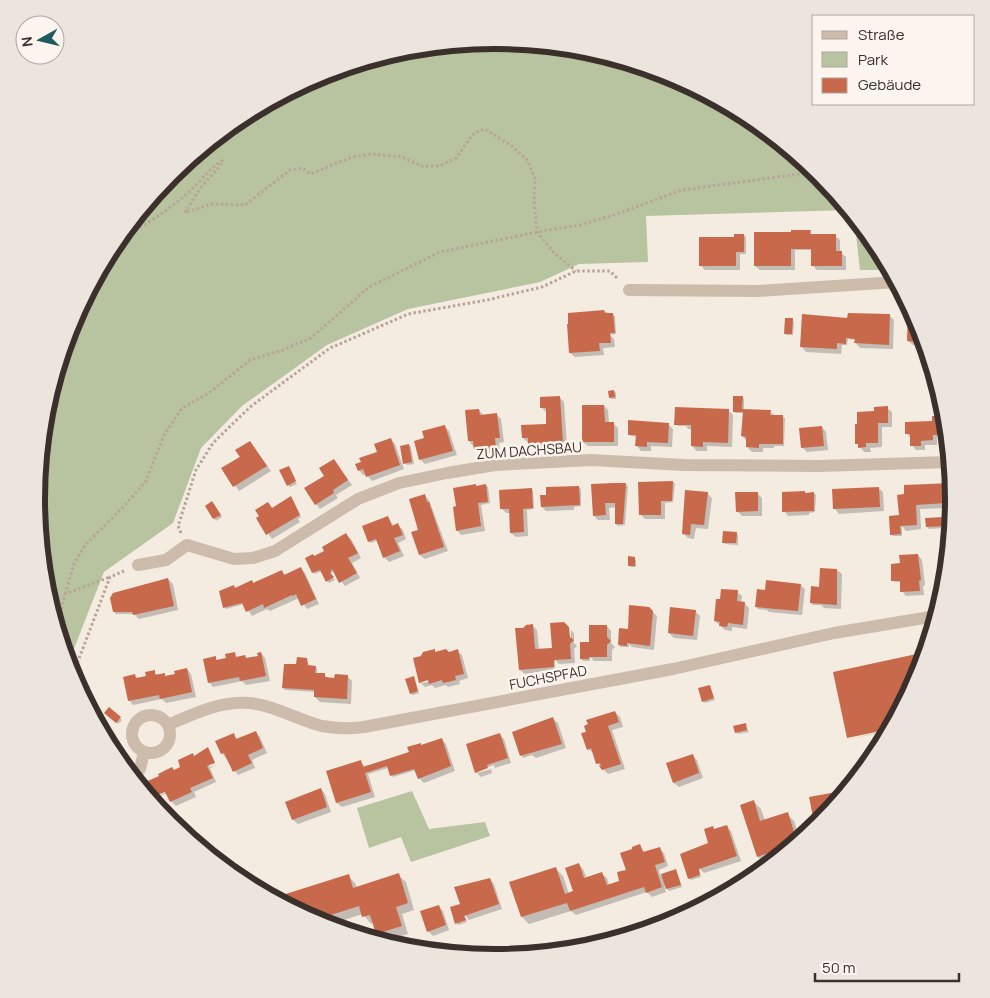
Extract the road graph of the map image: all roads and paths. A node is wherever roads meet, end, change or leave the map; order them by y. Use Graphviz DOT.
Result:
graph roads {
  1 [pos="805,173"];
  2 [pos="133,231"];
  3 [pos="537,232"];
  4 [pos="576,271"];
  5 [pos="890,282"];
  6 [pos="629,290"];
  7 [pos="943,462"];
  8 [pos="186,545"];
  9 [pos="138,566"];
  10 [pos="110,577"];
  11 [pos="65,594"];
  12 [pos="60,615"];
  13 [pos="929,617"];
  14 [pos="77,665"];
  15 [pos="168,725"];
  16 [pos="144,752"];
  17 [pos="136,771"];
  1 -- 3 [label="path"];
  2 -- 3 [label="path"];
  3 -- 4 [label="path"];
  3 -- 11 [label="path"];
  4 -- 6 [label="path"];
  4 -- 8 [label="path"];
  5 -- 6 [label="street"];
  7 -- 8 [label="street, ZUM DACHSBAU"];
  8 -- 9 [label="street"];
  9 -- 10 [label="path"];
  10 -- 11 [label="path"];
  10 -- 14 [label="path"];
  11 -- 12 [label="path"];
  13 -- 15 [label="street, FUCHSPFAD"];
  15 -- 16 [label="street"];
  15 -- 16 [label="street"];
  16 -- 17 [label="street"];
}
